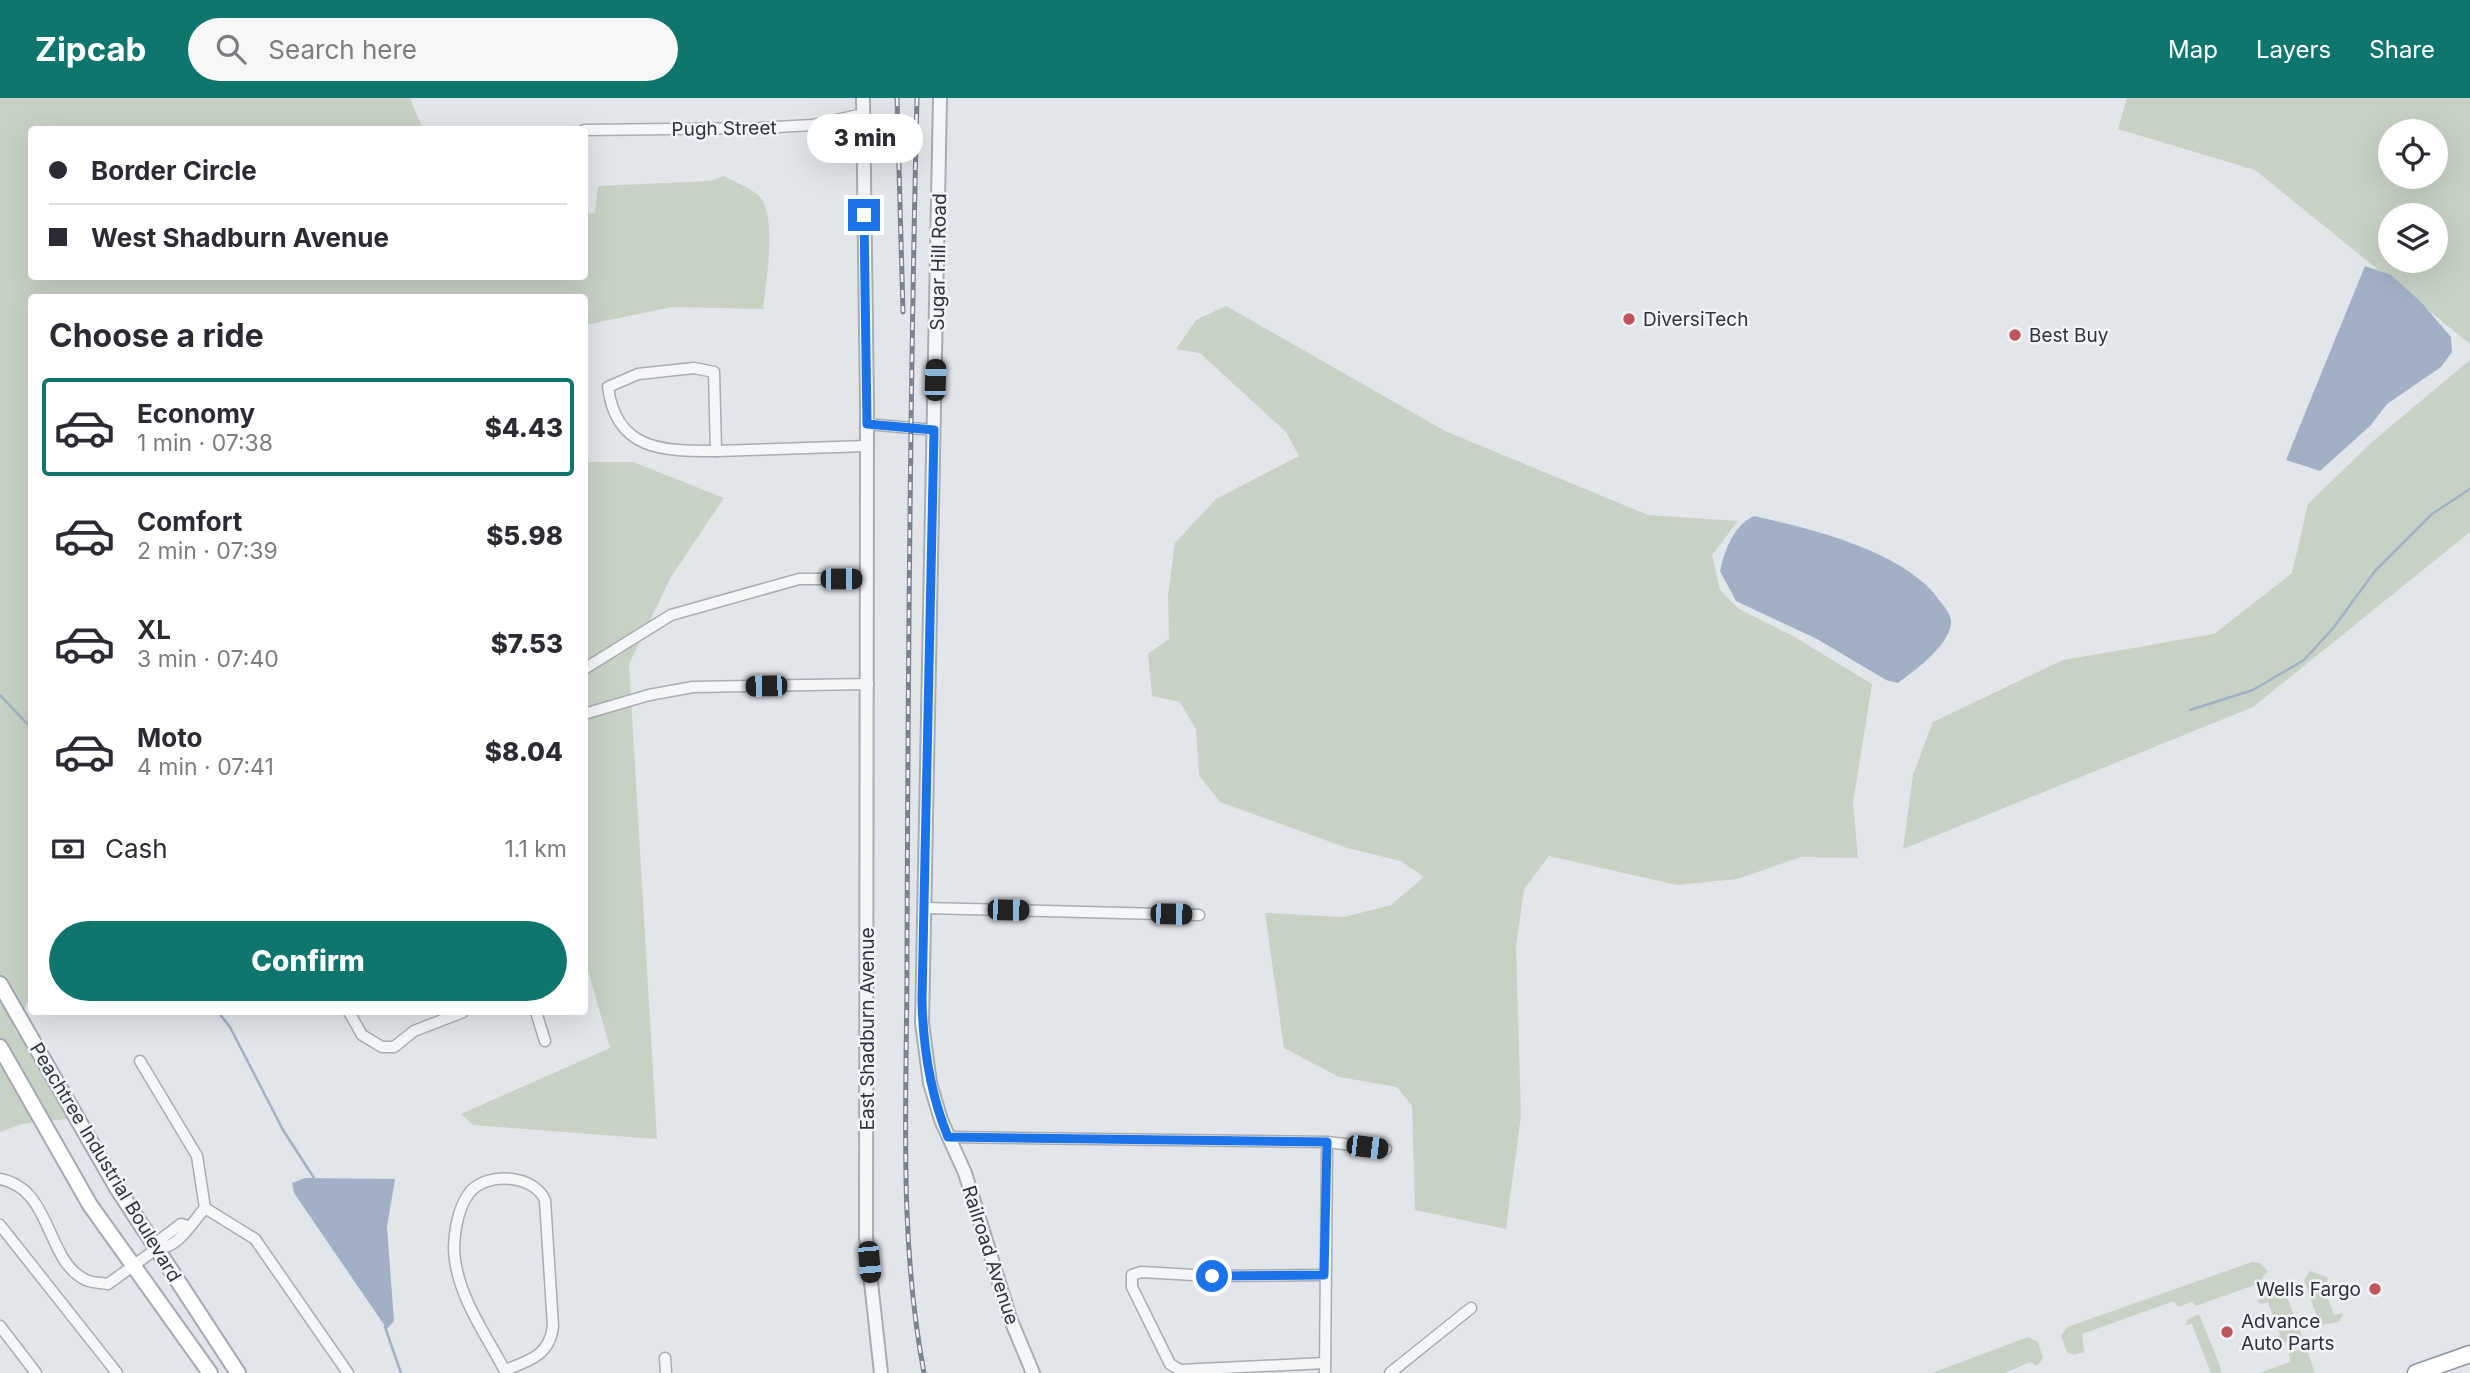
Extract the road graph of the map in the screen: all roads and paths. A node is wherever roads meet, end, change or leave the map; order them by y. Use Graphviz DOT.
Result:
graph roads {
  1 [pos="863,98"];
  2 [pos="940,98"];
  3 [pos="863,114"];
  4 [pos="588,130"];
  5 [pos="867,424"];
  6 [pos="934,430"];
  7 [pos="866,446"];
  8 [pos="716,451"];
  9 [pos="867,579"];
  10 [pos="588,666"];
  11 [pos="868,684"];
  12 [pos="588,713"];
  13 [pos="926,908"];
  14 [pos="1199,915"];
  15 [pos="0,984"];
  16 [pos="351,1015"];
  17 [pos="455,1015"];
  18 [pos="537,1015"];
  19 [pos="26,1016"];
  20 [pos="545,1041"];
  21 [pos="0,1047"];
  22 [pos="140,1061"];
  23 [pos="948,1137"];
  24 [pos="1327,1142"];
  25 [pos="1386,1149"];
  26 [pos="0,1179"];
  27 [pos="205,1208"];
  28 [pos="0,1225"];
  29 [pos="157,1248"];
  30 [pos="133,1266"];
  31 [pos="1324,1275"];
  32 [pos="1471,1308"];
  33 [pos="0,1326"];
  34 [pos="2470,1354"];
  35 [pos="665,1358"];
  36 [pos="1325,1368"];
  37 [pos="506,1372"];
  38 [pos="36,1373"];
  39 [pos="117,1373"];
  40 [pos="210,1373"];
  41 [pos="238,1373"];
  42 [pos="348,1373"];
  43 [pos="666,1373"];
  44 [pos="881,1373"];
  45 [pos="1034,1373"];
  46 [pos="1390,1373"];
  47 [pos="2416,1373"];
  1 -- 3 [label="street, East Shadburn Avenue"];
  2 -- 6 [label="street, Sugar Hill Road"];
  3 -- 4 [label="street, Pugh Street"];
  3 -- 5 [label="street, East Shadburn Avenue"];
  5 -- 6 [label="street"];
  5 -- 7 [label="street, East Shadburn Avenue"];
  6 -- 13 [label="street, Sugar Hill Road"];
  7 -- 8 [label="street"];
  7 -- 9 [label="street, East Shadburn Avenue"];
  8 -- 8 [label="street"];
  9 -- 10 [label="street"];
  9 -- 11 [label="street, East Shadburn Avenue"];
  11 -- 12 [label="street"];
  11 -- 44 [label="street, East Shadburn Avenue"];
  13 -- 14 [label="street"];
  13 -- 23 [label="street, Sugar Hill Road"];
  15 -- 19 [label="main road, Peachtree Industrial Boulevard"];
  16 -- 17 [label="street"];
  18 -- 20 [label="street"];
  19 -- 29 [label="main road, Peachtree Industrial Boulevard"];
  21 -- 30 [label="main road, Peachtree Industrial Boulevard"];
  22 -- 27 [label="street"];
  23 -- 24 [label="street"];
  23 -- 45 [label="street, Railroad Avenue"];
  24 -- 25 [label="street"];
  24 -- 31 [label="street"];
  26 -- 30 [label="street"];
  27 -- 29 [label="street"];
  27 -- 42 [label="street"];
  28 -- 39 [label="street"];
  29 -- 30 [label="street"];
  29 -- 41 [label="main road, Peachtree Industrial Boulevard"];
  30 -- 40 [label="main road, Peachtree Industrial Boulevard"];
  31 -- 36 [label="street"];
  31 -- 36 [label="street"];
  32 -- 46 [label="street"];
  33 -- 38 [label="street"];
  34 -- 47 [label="highway"];
  35 -- 43 [label="street"];
  37 -- 37 [label="street"];
}
